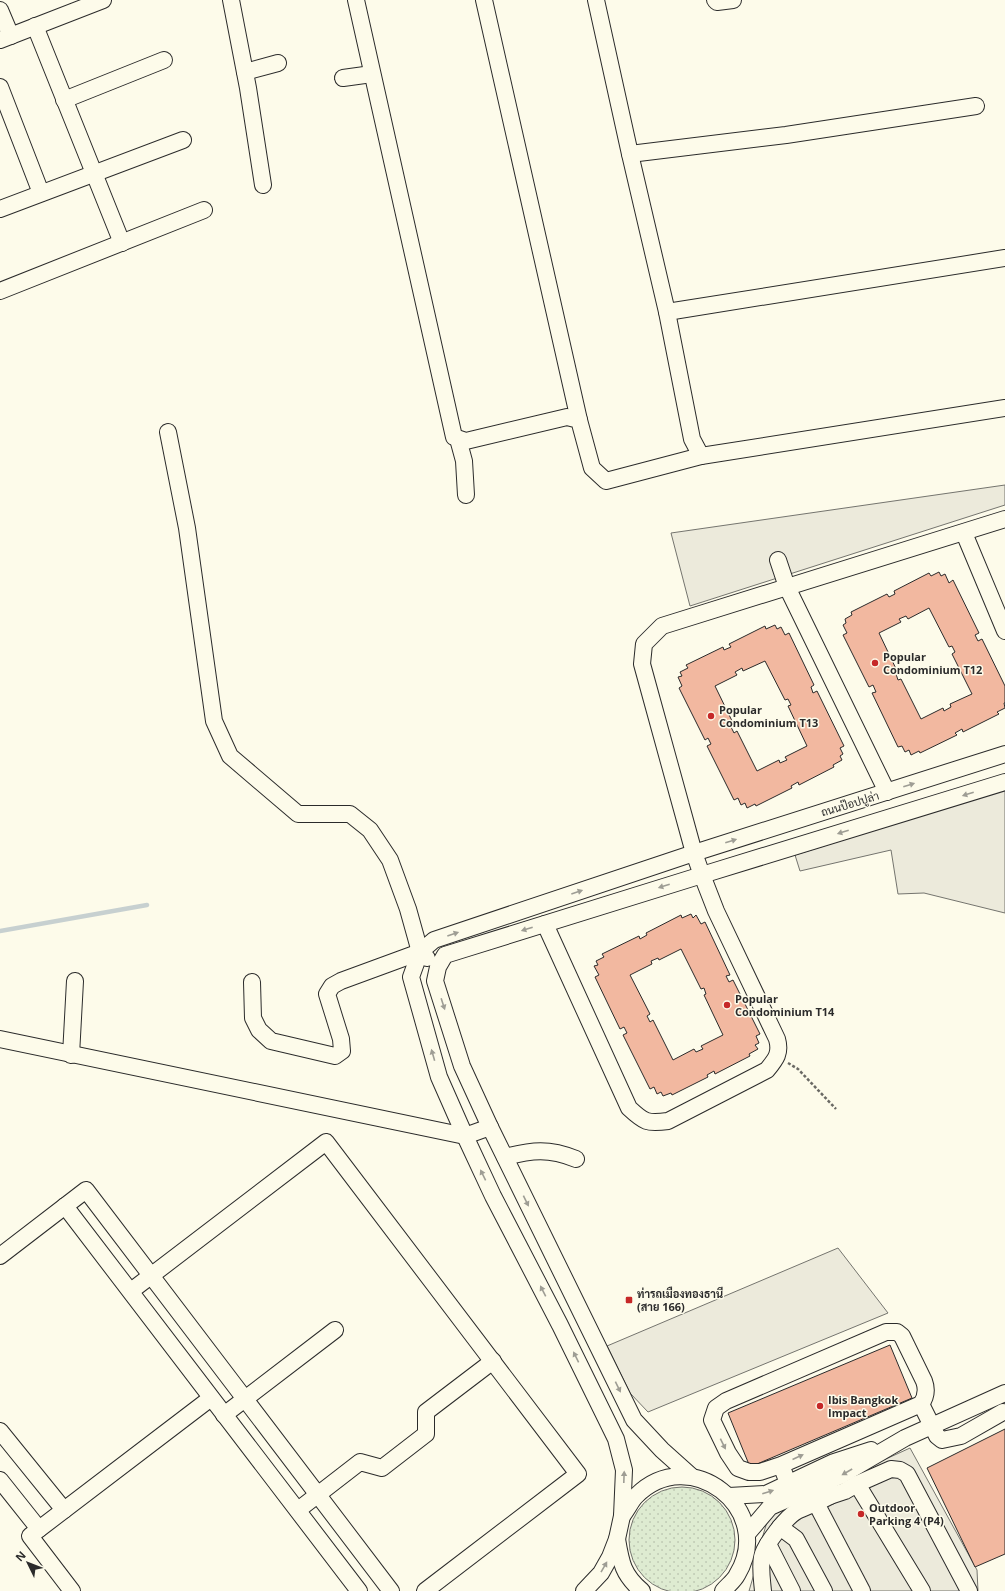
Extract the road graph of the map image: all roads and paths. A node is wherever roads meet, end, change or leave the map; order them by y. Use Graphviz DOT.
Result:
graph roads {
  1 [pos="103,0"];
  2 [pos="231,0"];
  3 [pos="356,0"];
  4 [pos="484,0"];
  5 [pos="596,0"];
  6 [pos="715,0"];
  7 [pos="733,0"];
  8 [pos="0,10"];
  9 [pos="35,26"];
  10 [pos="6,38"];
  11 [pos="164,60"];
  12 [pos="278,64"];
  13 [pos="246,72"];
  14 [pos="372,74"];
  15 [pos="343,78"];
  16 [pos="0,86"];
  17 [pos="64,100"];
  18 [pos="976,106"];
  19 [pos="6,122"];
  20 [pos="183,140"];
  21 [pos="630,154"];
  22 [pos="94,173"];
  23 [pos="263,185"];
  24 [pos="41,193"];
  25 [pos="0,209"];
  26 [pos="204,210"];
  27 [pos="122,243"];
  28 [pos="1005,258"];
  29 [pos="0,291"];
  30 [pos="667,312"];
  31 [pos="1005,408"];
  32 [pos="579,420"];
  33 [pos="168,432"];
  34 [pos="458,439"];
  35 [pos="701,456"];
  36 [pos="466,495"];
  37 [pos="1005,519"];
  38 [pos="964,533"];
  39 [pos="778,560"];
  40 [pos="787,587"];
  41 [pos="1005,632"];
  42 [pos="1005,754"];
  43 [pos="1004,787"];
  44 [pos="887,792"];
  45 [pos="694,852"];
  46 [pos="702,874"];
  47 [pos="545,924"];
  48 [pos="420,952"];
  49 [pos="438,967"];
  50 [pos="75,981"];
  51 [pos="252,982"];
  52 [pos="0,1039"];
  53 [pos="71,1055"];
  54 [pos="777,1057"];
  55 [pos="836,1109"];
  56 [pos="490,1127"];
  57 [pos="465,1136"];
  58 [pos="504,1157"];
  59 [pos="576,1159"];
  60 [pos="65,1206"];
  61 [pos="0,1256"];
  62 [pos="151,1276"];
  63 [pos="131,1292"];
  64 [pos="585,1313"];
  65 [pos="560,1325"];
  66 [pos="335,1330"];
  67 [pos="493,1361"];
  68 [pos="1005,1393"];
  69 [pos="211,1398"];
  70 [pos="245,1399"];
  71 [pos="921,1404"];
  72 [pos="1003,1412"];
  73 [pos="224,1415"];
  74 [pos="931,1426"];
  75 [pos="0,1431"];
  76 [pos="905,1438"];
  77 [pos="781,1465"];
  78 [pos="691,1476"];
  79 [pos="0,1480"];
  80 [pos="788,1483"];
  81 [pos="856,1484"];
  82 [pos="318,1494"];
  83 [pos="824,1494"];
  84 [pos="729,1496"];
  85 [pos="64,1510"];
  86 [pos="298,1510"];
  87 [pos="622,1516"];
  88 [pos="780,1527"];
  89 [pos="39,1529"];
  90 [pos="747,1534"];
  91 [pos="617,1539"];
  92 [pos="768,1544"];
  93 [pos="736,1583"];
  94 [pos="72,1591"];
  95 [pos="359,1591"];
  96 [pos="391,1591"];
  97 [pos="425,1591"];
  98 [pos="584,1591"];
  99 [pos="642,1591"];
  100 [pos="723,1591"];
  101 [pos="763,1591"];
  102 [pos="792,1591"];
  103 [pos="824,1591"];
  104 [pos="862,1591"];
  105 [pos="922,1591"];
  106 [pos="969,1591"];
  1 -- 9 [label="street"];
  2 -- 13 [label="street"];
  3 -- 14 [label="street"];
  4 -- 32 [label="street"];
  5 -- 21 [label="street"];
  6 -- 7 [label="street"];
  8 -- 10 [label="street"];
  9 -- 10 [label="street"];
  9 -- 17 [label="street"];
  11 -- 17 [label="street"];
  12 -- 13 [label="street"];
  13 -- 23 [label="street"];
  14 -- 15 [label="street"];
  14 -- 34 [label="street"];
  16 -- 19 [label="street"];
  17 -- 22 [label="street"];
  18 -- 21 [label="street"];
  19 -- 24 [label="street"];
  20 -- 22 [label="street"];
  21 -- 30 [label="street"];
  22 -- 24 [label="street"];
  22 -- 27 [label="street"];
  24 -- 25 [label="street"];
  26 -- 27 [label="street"];
  27 -- 29 [label="street"];
  28 -- 30 [label="street"];
  30 -- 35 [label="street"];
  31 -- 35 [label="street"];
  32 -- 34 [label="street"];
  32 -- 35 [label="street"];
  33 -- 48 [label="street"];
  34 -- 36 [label="street"];
  37 -- 38 [label="street"];
  38 -- 40 [label="street"];
  38 -- 41 [label="street"];
  39 -- 40 [label="street"];
  40 -- 44 [label="street"];
  40 -- 45 [label="street"];
  44 -- 42 [label="street, ถนนป๊อปปูล่า, one-way"];
  43 -- 46 [label="street, one-way"];
  45 -- 44 [label="street, ถนนป๊อปปูล่า, one-way"];
  45 -- 46 [label="street"];
  48 -- 45 [label="street, ถนนป๊อปปูล่า, one-way"];
  46 -- 47 [label="street, one-way"];
  46 -- 54 [label="street"];
  47 -- 49 [label="street, one-way"];
  47 -- 54 [label="street"];
  48 -- 49 [label="street"];
  48 -- 51 [label="street"];
  57 -- 48 [label="street, one-way"];
  49 -- 56 [label="street, one-way"];
  50 -- 53 [label="street"];
  52 -- 53 [label="street"];
  53 -- 57 [label="street"];
  54 -- 55 [label="path"];
  56 -- 57 [label="street"];
  56 -- 58 [label="street"];
  65 -- 57 [label="street, one-way"];
  58 -- 59 [label="street"];
  58 -- 64 [label="street, one-way"];
  60 -- 61 [label="street"];
  60 -- 62 [label="street"];
  60 -- 63 [label="street"];
  62 -- 63 [label="street"];
  62 -- 67 [label="street"];
  62 -- 70 [label="street"];
  63 -- 69 [label="street"];
  64 -- 65 [label="street"];
  64 -- 78 [label="street, one-way"];
  87 -- 65 [label="street, one-way"];
  66 -- 70 [label="street"];
  67 -- 82 [label="street"];
  67 -- 97 [label="street"];
  68 -- 74 [label="street"];
  69 -- 73 [label="street"];
  69 -- 85 [label="street"];
  70 -- 73 [label="street"];
  70 -- 82 [label="street"];
  71 -- 74 [label="street"];
  77 -- 71 [label="street, one-way"];
  71 -- 77 [label="street, one-way"];
  72 -- 74 [label="street"];
  73 -- 86 [label="street"];
  74 -- 76 [label="street"];
  75 -- 85 [label="street"];
  76 -- 80 [label="street"];
  76 -- 83 [label="street, one-way"];
  77 -- 80 [label="street"];
  78 -- 84 [label="street"];
  78 -- 87 [label="street"];
  79 -- 89 [label="street"];
  84 -- 80 [label="street, one-way"];
  81 -- 83 [label="street"];
  81 -- 105 [label="street"];
  81 -- 106 [label="street"];
  82 -- 86 [label="street"];
  82 -- 96 [label="street"];
  83 -- 88 [label="street"];
  83 -- 90 [label="street"];
  83 -- 104 [label="street"];
  84 -- 90 [label="street"];
  85 -- 89 [label="street"];
  86 -- 95 [label="street"];
  87 -- 91 [label="street"];
  88 -- 92 [label="street"];
  88 -- 103 [label="street"];
  89 -- 94 [label="street"];
  90 -- 93 [label="street"];
  98 -- 91 [label="street, one-way"];
  91 -- 99 [label="street"];
  92 -- 101 [label="street"];
  92 -- 102 [label="street"];
  93 -- 100 [label="street"];
}
